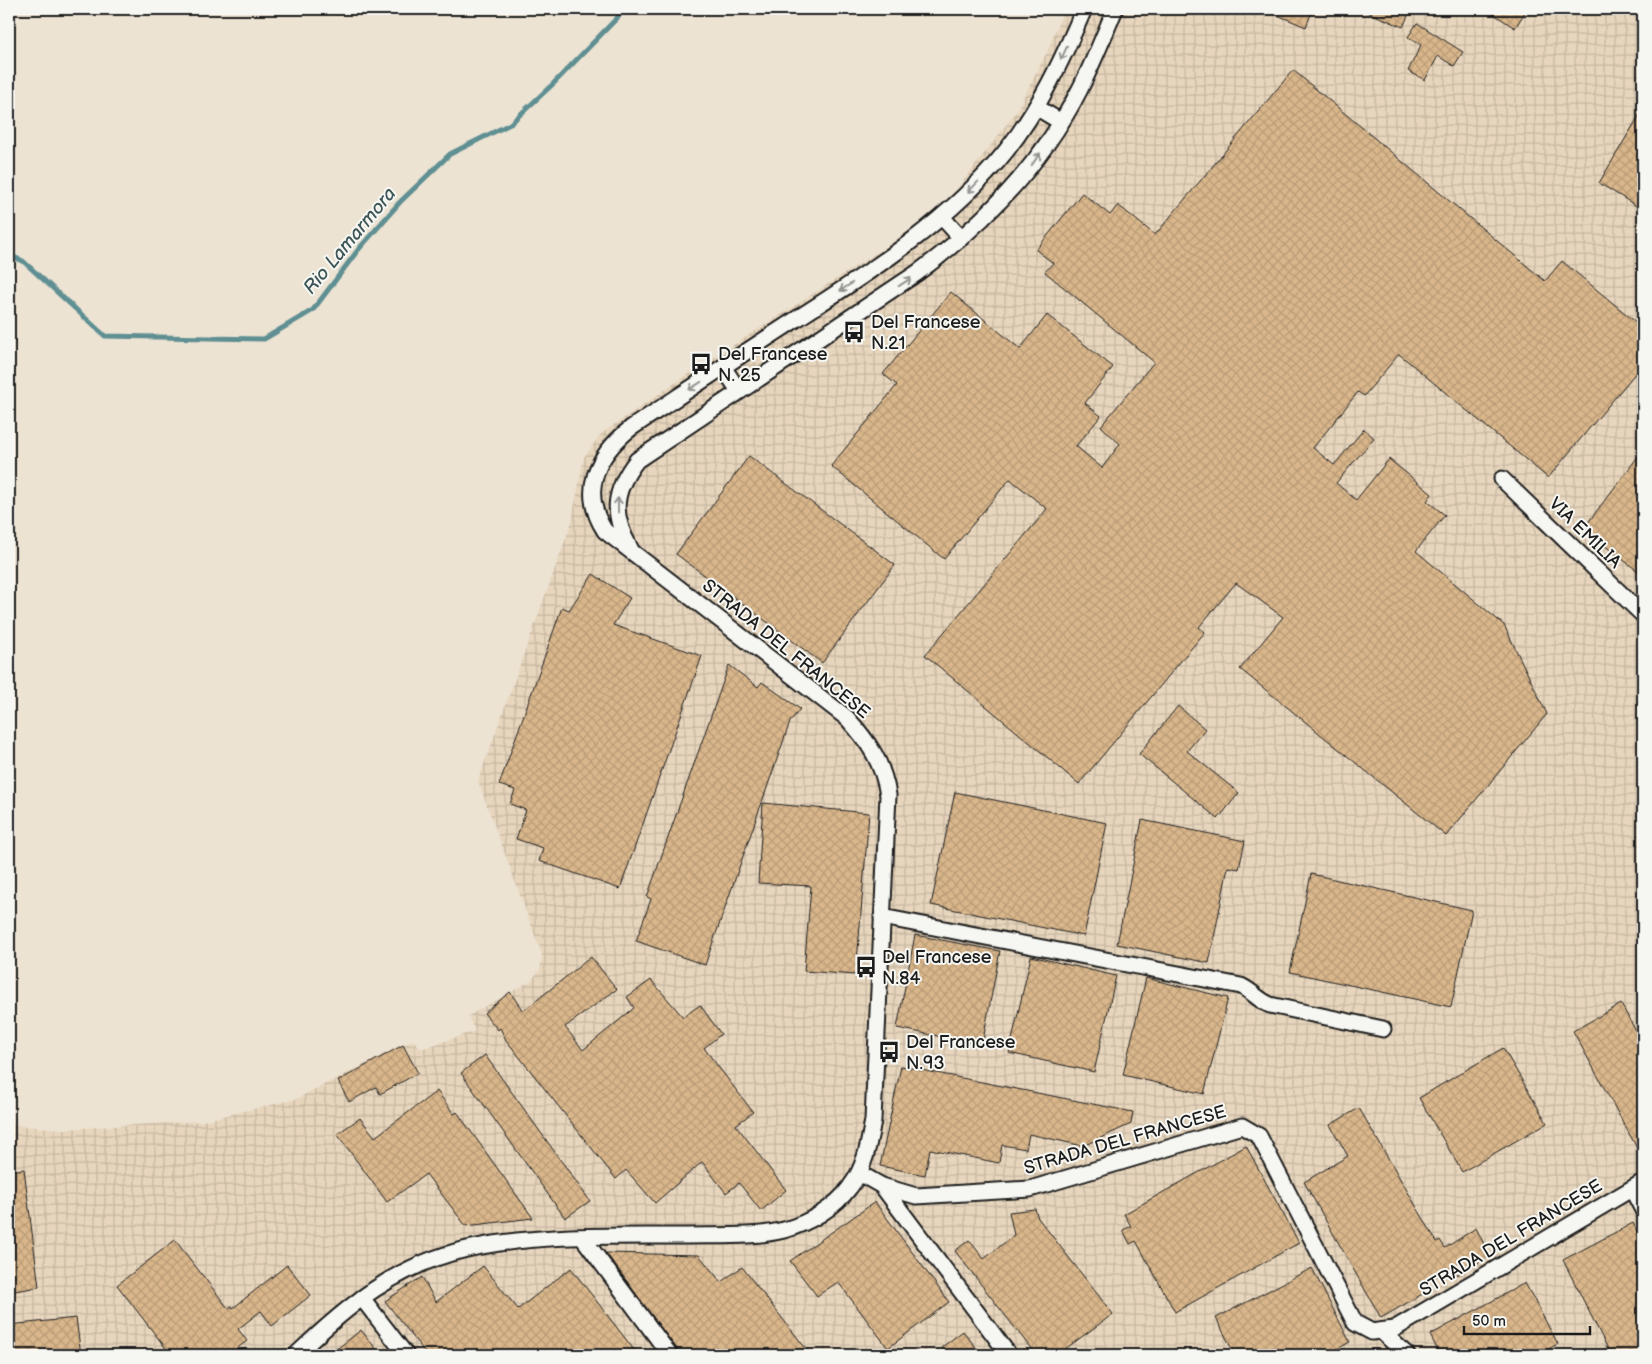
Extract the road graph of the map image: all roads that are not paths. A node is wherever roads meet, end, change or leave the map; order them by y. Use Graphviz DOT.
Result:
graph roads {
  1 [pos="1084,9"];
  2 [pos="1115,9"];
  3 [pos="1036,107"];
  4 [pos="1061,122"];
  5 [pos="942,217"];
  6 [pos="961,238"];
  7 [pos="723,367"];
  8 [pos="739,391"];
  9 [pos="1502,479"];
  10 [pos="632,551"];
  11 [pos="1643,615"];
  12 [pos="882,917"];
  13 [pos="1383,1029"];
  14 [pos="859,1173"];
  15 [pos="1638,1185"];
  16 [pos="882,1186"];
  17 [pos="1643,1210"];
  18 [pos="583,1238"];
  19 [pos="362,1298"];
  20 [pos="1381,1331"];
  21 [pos="296,1355"];
  22 [pos="406,1355"];
  23 [pos="670,1355"];
  24 [pos="1009,1355"];
  25 [pos="1407,1355"];
  1 -- 3 [label="street, STRADA DEL FRANCESE, one-way"];
  2 -- 4 [label="street, STRADA DEL FRANCESE"];
  3 -- 4 [label="street"];
  3 -- 5 [label="street, STRADA DEL FRANCESE, one-way"];
  6 -- 4 [label="street, STRADA DEL FRANCESE, one-way"];
  5 -- 6 [label="street"];
  5 -- 7 [label="street, STRADA DEL FRANCESE, one-way"];
  8 -- 6 [label="street, STRADA DEL FRANCESE, one-way"];
  7 -- 8 [label="street"];
  7 -- 10 [label="street, STRADA DEL FRANCESE, one-way"];
  10 -- 8 [label="street, STRADA DEL FRANCESE, one-way"];
  9 -- 11 [label="street, VIA EMILIA"];
  10 -- 12 [label="street, STRADA DEL FRANCESE"];
  12 -- 13 [label="street"];
  12 -- 14 [label="street, STRADA DEL FRANCESE"];
  14 -- 16 [label="street, STRADA DEL FRANCESE"];
  14 -- 18 [label="street, STRADA DEL FRANCESE"];
  15 -- 17 [label="street, STRADA DEL FRANCESE"];
  15 -- 20 [label="street, STRADA DEL FRANCESE"];
  16 -- 20 [label="street, STRADA DEL FRANCESE"];
  16 -- 24 [label="street, STRADA DEL FRANCESE"];
  18 -- 19 [label="street, STRADA DEL FRANCESE"];
  18 -- 23 [label="street"];
  19 -- 21 [label="street, STRADA DEL FRANCESE"];
  19 -- 22 [label="street"];
  20 -- 25 [label="street, STRADA DEL FRANCESE"];
}
